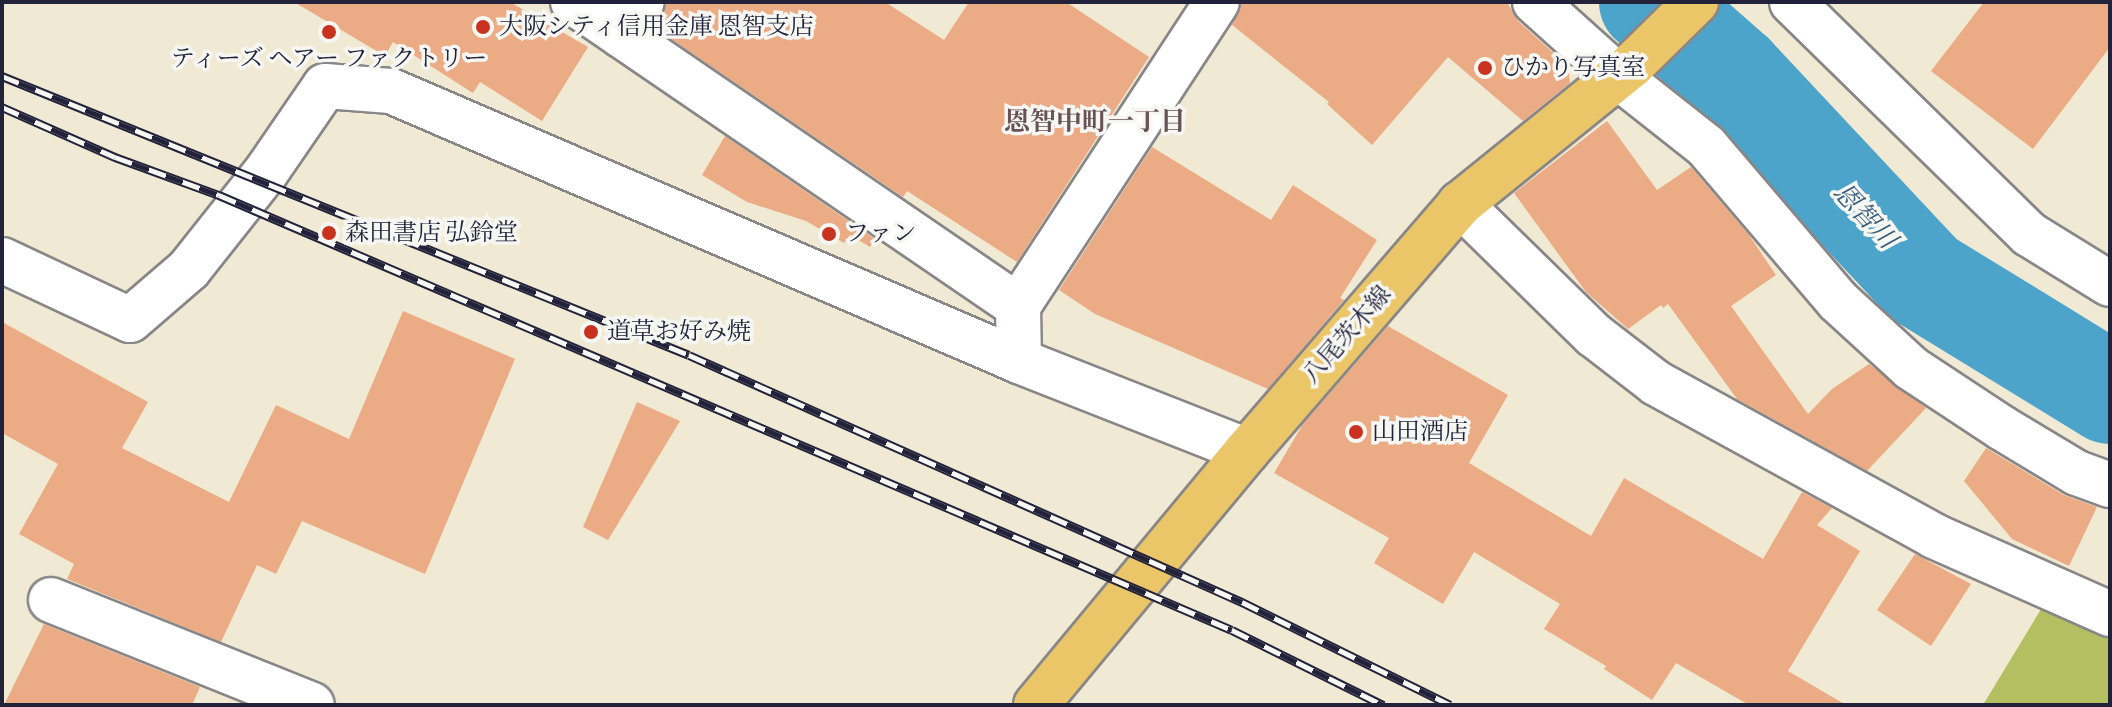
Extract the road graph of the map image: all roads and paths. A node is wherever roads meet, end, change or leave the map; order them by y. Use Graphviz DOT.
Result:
graph roads {
  1 [pos="573,2"];
  2 [pos="1217,2"];
  3 [pos="1535,2"];
  4 [pos="1696,2"];
  5 [pos="1792,2"];
  6 [pos="631,18"];
  7 [pos="1624,70"];
  8 [pos="1460,204"];
  9 [pos="2,260"];
  10 [pos="2110,284"];
  11 [pos="1018,306"];
  12 [pos="1019,361"];
  13 [pos="1247,451"];
  14 [pos="2110,485"];
  15 [pos="51,600"];
  16 [pos="2110,614"];
  17 [pos="312,705"];
  18 [pos="1036,705"];
  1 -- 6 [label="street"];
  2 -- 11 [label="street"];
  3 -- 7 [label="street"];
  4 -- 7 [label="main road, 八尾茨木線"];
  5 -- 10 [label="street"];
  6 -- 11 [label="street"];
  7 -- 8 [label="main road, 八尾茨木線"];
  7 -- 14 [label="street"];
  8 -- 13 [label="main road, 八尾茨木線"];
  8 -- 16 [label="street"];
  9 -- 12 [label="street"];
  11 -- 12 [label="street"];
  12 -- 13 [label="street"];
  13 -- 18 [label="main road, 八尾茨木線"];
  15 -- 17 [label="street"];
}
